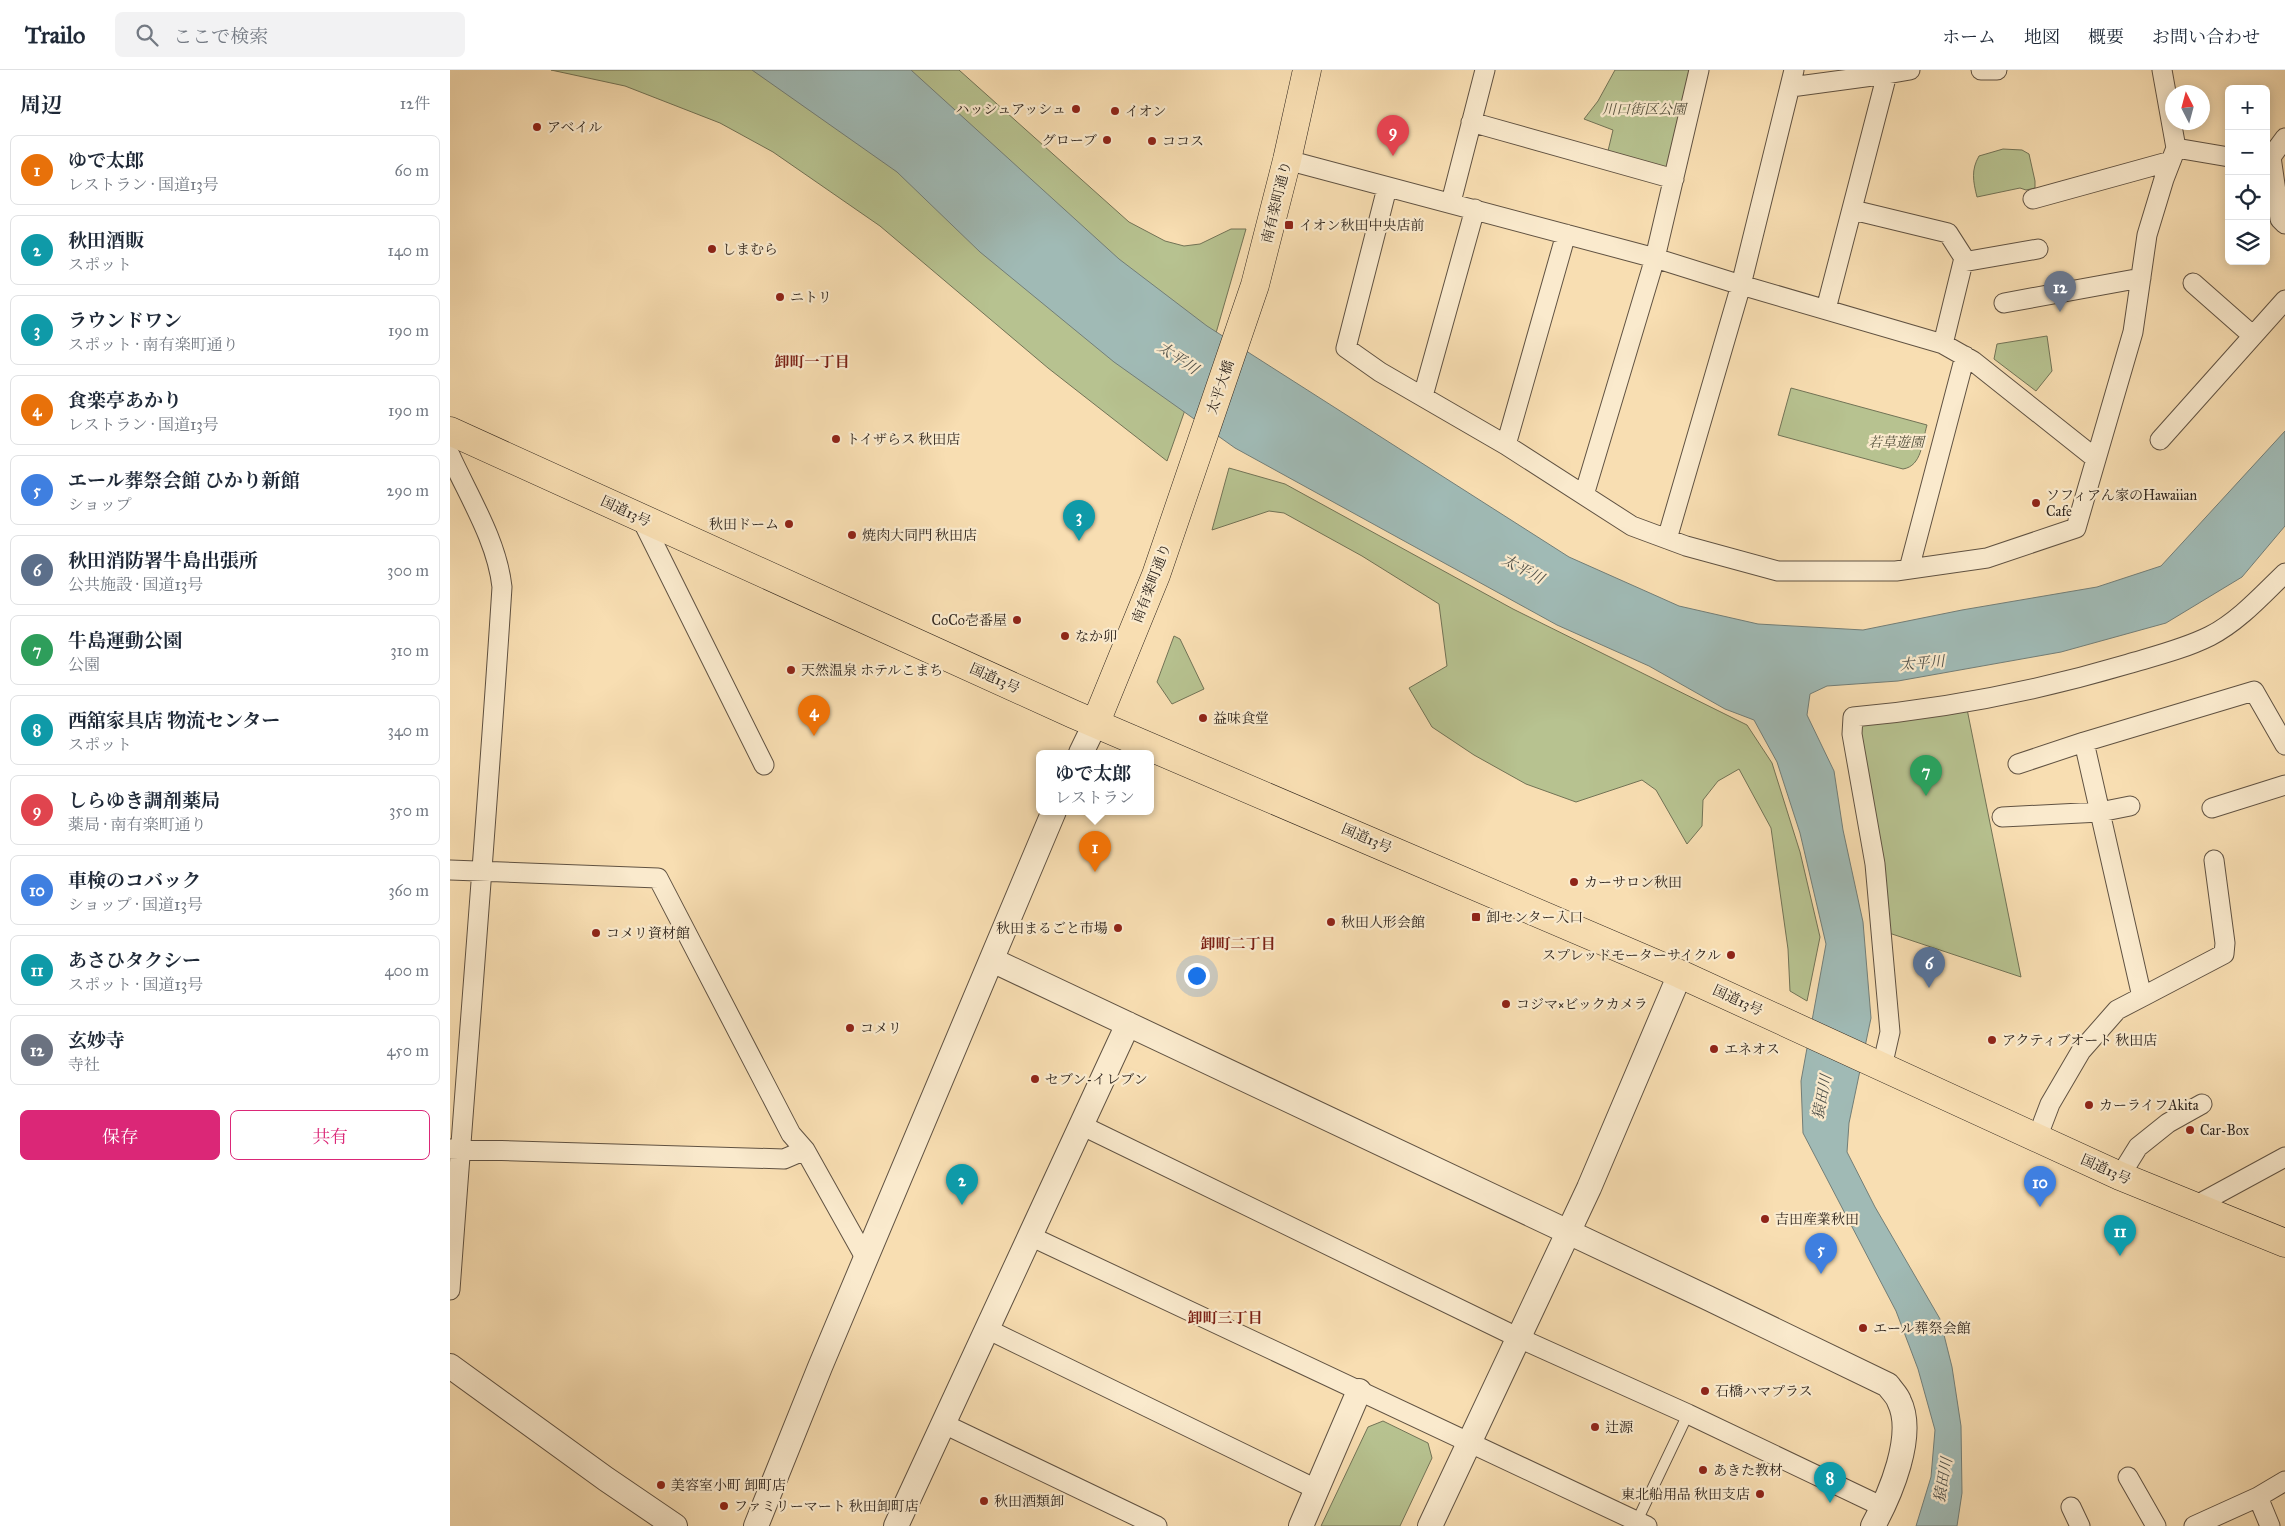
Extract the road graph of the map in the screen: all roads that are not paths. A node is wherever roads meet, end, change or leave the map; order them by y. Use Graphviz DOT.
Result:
graph roads {
  1 [pos="1307,70"];
  2 [pos="1486,70"];
  3 [pos="1699,70"];
  4 [pos="1910,70"];
  5 [pos="1981,70"];
  6 [pos="1997,70"];
  7 [pos="2162,70"];
  8 [pos="1887,74"];
  9 [pos="1793,79"];
  10 [pos="1471,122"];
  11 [pos="2285,138"];
  12 [pos="2174,154"];
  13 [pos="2225,157"];
  14 [pos="2270,157"];
  15 [pos="1287,160"];
  16 [pos="2270,164"];
  17 [pos="1674,179"];
  18 [pos="1387,188"];
  19 [pos="2033,199"];
  20 [pos="1451,202"];
  21 [pos="1475,209"];
  22 [pos="1853,210"];
  23 [pos="2285,224"];
  24 [pos="1566,234"];
  25 [pos="2038,249"];
  26 [pos="1655,258"];
  27 [pos="1963,262"];
  28 [pos="2141,278"];
  29 [pos="2194,283"];
  30 [pos="1741,285"];
  31 [pos="2285,300"];
  32 [pos="2004,303"];
  33 [pos="1826,309"];
  34 [pos="1239,332"];
  35 [pos="2252,335"];
  36 [pos="1943,344"];
  37 [pos="1965,356"];
  38 [pos="1423,396"];
  39 [pos="450,431"];
  40 [pos="2160,440"];
  41 [pos="1201,442"];
  42 [pos="1506,445"];
  43 [pos="450,455"];
  44 [pos="2095,458"];
  45 [pos="1584,495"];
  46 [pos="641,518"];
  47 [pos="1667,539"];
  48 [pos="1909,569"];
  49 [pos="2285,573"];
  50 [pos="1096,722"];
  51 [pos="2084,742"];
  52 [pos="2285,745"];
  53 [pos="1082,750"];
  54 [pos="2018,764"];
  55 [pos="764,765"];
  56 [pos="2285,785"];
  57 [pos="2130,806"];
  58 [pos="2212,808"];
  59 [pos="2100,812"];
  60 [pos="1052,815"];
  61 [pos="2002,817"];
  62 [pos="2214,860"];
  63 [pos="450,870"];
  64 [pos="483,872"];
  65 [pos="992,960"];
  66 [pos="1680,974"];
  67 [pos="2142,997"];
  68 [pos="1128,1024"];
  69 [pos="1877,1065"];
  70 [pos="2202,1104"];
  71 [pos="1081,1125"];
  72 [pos="2037,1138"];
  73 [pos="455,1149"];
  74 [pos="805,1150"];
  75 [pos="2285,1156"];
  76 [pos="2120,1176"];
  77 [pos="2193,1207"];
  78 [pos="1568,1232"];
  79 [pos="1030,1236"];
  80 [pos="2285,1243"];
  81 [pos="866,1259"];
  82 [pos="450,1290"];
  83 [pos="987,1329"];
  84 [pos="1520,1338"];
  85 [pos="450,1366"];
  86 [pos="1359,1391"];
  87 [pos="1688,1414"];
  88 [pos="944,1424"];
  89 [pos="1471,1442"];
  90 [pos="2128,1477"];
  91 [pos="2285,1482"];
  92 [pos="1318,1490"];
  93 [pos="2258,1497"];
  94 [pos="2071,1507"];
  95 [pos="1878,1517"];
  96 [pos="1149,1524"];
  97 [pos="1642,1524"];
  98 [pos="675,1526"];
  99 [pos="756,1526"];
  100 [pos="896,1526"];
  101 [pos="1301,1526"];
  102 [pos="1430,1526"];
  103 [pos="2080,1526"];
  104 [pos="2156,1526"];
  105 [pos="2194,1526"];
  106 [pos="2270,1526"];
  1 -- 15 [label="main road, 南有楽町通り"];
  2 -- 10 [label="street"];
  3 -- 17 [label="street"];
  4 -- 8 [label="street"];
  5 -- 6 [label="street"];
  7 -- 12 [label="street"];
  8 -- 9 [label="street"];
  8 -- 22 [label="street"];
  9 -- 30 [label="street"];
  10 -- 17 [label="street"];
  10 -- 20 [label="street"];
  11 -- 14 [label="street"];
  12 -- 13 [label="street"];
  12 -- 19 [label="street"];
  12 -- 28 [label="street"];
  15 -- 18 [label="street"];
  15 -- 34 [label="main road, 南有楽町通り"];
  16 -- 23 [label="street"];
  17 -- 26 [label="street"];
  18 -- 20 [label="street"];
  18 -- 38 [label="street"];
  20 -- 21 [label="street"];
  21 -- 24 [label="street"];
  21 -- 38 [label="street"];
  22 -- 27 [label="street"];
  22 -- 33 [label="street"];
  24 -- 26 [label="street"];
  24 -- 42 [label="street"];
  25 -- 27 [label="street"];
  26 -- 30 [label="street"];
  26 -- 45 [label="street"];
  27 -- 36 [label="street"];
  28 -- 32 [label="street"];
  28 -- 44 [label="street"];
  29 -- 35 [label="street"];
  30 -- 33 [label="street"];
  30 -- 47 [label="street"];
  31 -- 35 [label="street"];
  33 -- 36 [label="street"];
  34 -- 41 [label="main road, 太平大橋"];
  35 -- 40 [label="street"];
  36 -- 37 [label="street"];
  37 -- 44 [label="street"];
  37 -- 48 [label="street"];
  38 -- 42 [label="street"];
  39 -- 46 [label="main road, 国道13号"];
  41 -- 50 [label="main road, 南有楽町通り"];
  42 -- 45 [label="street"];
  43 -- 64 [label="street"];
  44 -- 48 [label="street"];
  45 -- 47 [label="street"];
  46 -- 50 [label="main road, 国道13号"];
  46 -- 55 [label="street"];
  47 -- 48 [label="street"];
  49 -- 69 [label="street"];
  50 -- 53 [label="street"];
  50 -- 66 [label="main road, 国道13号"];
  51 -- 52 [label="street"];
  51 -- 54 [label="street"];
  51 -- 59 [label="street"];
  56 -- 58 [label="street"];
  57 -- 59 [label="street"];
  59 -- 61 [label="street"];
  59 -- 67 [label="street"];
  60 -- 65 [label="street"];
  62 -- 67 [label="street"];
  63 -- 64 [label="street"];
  64 -- 73 [label="street"];
  64 -- 74 [label="street"];
  65 -- 68 [label="street"];
  65 -- 81 [label="street"];
  66 -- 69 [label="main road, 国道13号"];
  66 -- 78 [label="street"];
  67 -- 72 [label="street"];
  68 -- 71 [label="street"];
  68 -- 78 [label="street"];
  69 -- 72 [label="main road, 国道13号"];
  70 -- 76 [label="street"];
  71 -- 79 [label="street"];
  71 -- 84 [label="street"];
  72 -- 76 [label="main road, 国道13号"];
  73 -- 74 [label="street"];
  73 -- 82 [label="street"];
  74 -- 81 [label="street"];
  75 -- 77 [label="street"];
  76 -- 77 [label="main road, 国道13号"];
  77 -- 80 [label="main road, 国道13号"];
  78 -- 84 [label="street"];
  78 -- 95 [label="street"];
  79 -- 83 [label="street"];
  79 -- 86 [label="street"];
  81 -- 99 [label="street"];
  83 -- 88 [label="street"];
  83 -- 92 [label="street"];
  84 -- 87 [label="street"];
  84 -- 89 [label="street"];
  85 -- 98 [label="street"];
  86 -- 89 [label="street"];
  86 -- 92 [label="street"];
  87 -- 95 [label="street"];
  87 -- 97 [label="lane"];
  88 -- 96 [label="street"];
  88 -- 100 [label="street"];
  89 -- 97 [label="street"];
  89 -- 102 [label="street"];
  90 -- 104 [label="street"];
  91 -- 93 [label="street"];
  92 -- 101 [label="street"];
  93 -- 105 [label="street"];
  93 -- 106 [label="street"];
  94 -- 103 [label="street"];
}
